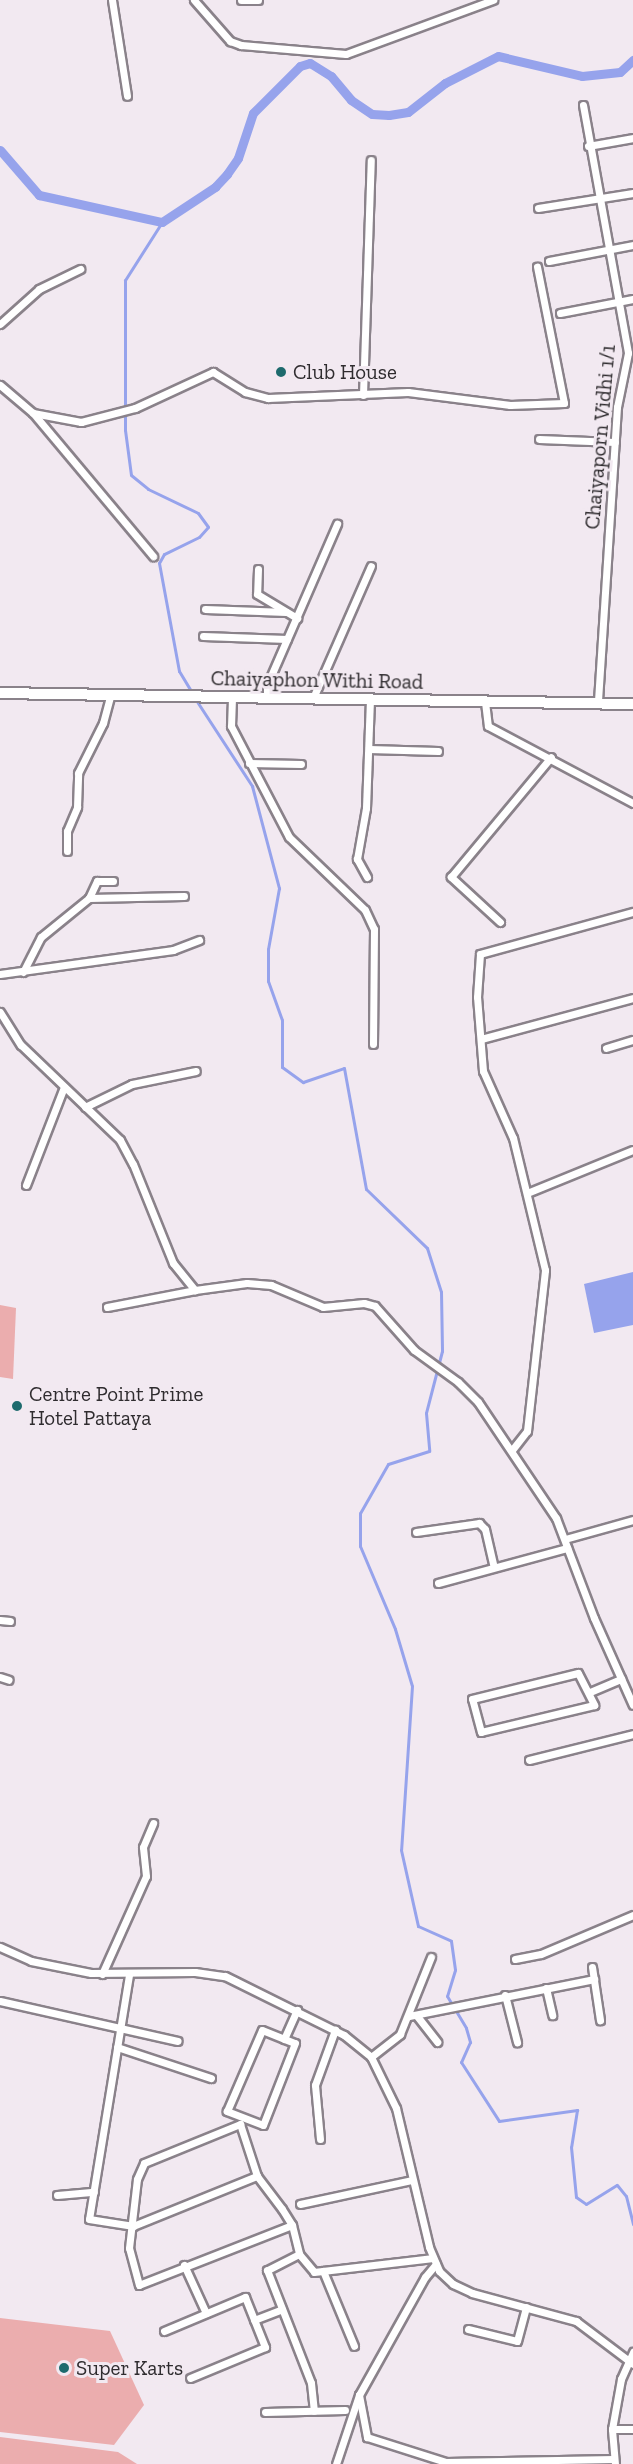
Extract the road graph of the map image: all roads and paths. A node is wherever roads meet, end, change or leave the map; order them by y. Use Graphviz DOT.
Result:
graph roads {
  1 [pos="112,0"];
  2 [pos="194,0"];
  3 [pos="241,0"];
  4 [pos="258,0"];
  5 [pos="493,0"];
  6 [pos="472,4"];
  7 [pos="127,96"];
  8 [pos="584,105"];
  9 [pos="633,138"];
  10 [pos="588,146"];
  11 [pos="372,160"];
  12 [pos="633,193"];
  13 [pos="600,199"];
  14 [pos="538,208"];
  15 [pos="633,245"];
  16 [pos="609,249"];
  17 [pos="549,261"];
  18 [pos="537,267"];
  19 [pos="80,269"];
  20 [pos="633,299"];
  21 [pos="617,302"];
  22 [pos="560,313"];
  23 [pos="0,324"];
  24 [pos="0,385"];
  25 [pos="363,395"];
  26 [pos="33,413"];
  27 [pos="539,439"];
  28 [pos="615,442"];
  29 [pos="337,524"];
  30 [pos="153,556"];
  31 [pos="371,566"];
  32 [pos="258,569"];
  33 [pos="205,609"];
  34 [pos="286,612"];
  35 [pos="297,618"];
  36 [pos="203,636"];
  37 [pos="287,639"];
  38 [pos="0,693"];
  39 [pos="110,696"];
  40 [pos="232,698"];
  41 [pos="267,698"];
  42 [pos="313,698"];
  43 [pos="370,699"];
  44 [pos="485,702"];
  45 [pos="598,703"];
  46 [pos="633,704"];
  47 [pos="369,749"];
  48 [pos="438,752"];
  49 [pos="551,757"];
  50 [pos="249,763"];
  51 [pos="301,764"];
  52 [pos="633,804"];
  53 [pos="67,851"];
  54 [pos="367,878"];
  55 [pos="113,881"];
  56 [pos="184,896"];
  57 [pos="89,898"];
  58 [pos="633,912"];
  59 [pos="500,922"];
  60 [pos="199,940"];
  61 [pos="23,972"];
  62 [pos="0,974"];
  63 [pos="633,998"];
  64 [pos="0,1012"];
  65 [pos="481,1039"];
  66 [pos="633,1040"];
  67 [pos="373,1044"];
  68 [pos="606,1048"];
  69 [pos="196,1071"];
  70 [pos="64,1087"];
  71 [pos="85,1107"];
  72 [pos="633,1149"];
  73 [pos="26,1185"];
  74 [pos="527,1193"];
  75 [pos="195,1290"];
  76 [pos="107,1307"];
  77 [pos="512,1450"];
  78 [pos="633,1520"];
  79 [pos="416,1532"];
  80 [pos="565,1539"];
  81 [pos="567,1548"];
  82 [pos="494,1567"];
  83 [pos="438,1583"];
  84 [pos="0,1620"];
  85 [pos="10,1622"];
  86 [pos="0,1677"];
  87 [pos="621,1679"];
  88 [pos="9,1680"];
  89 [pos="590,1692"];
  90 [pos="633,1705"];
  91 [pos="633,1734"];
  92 [pos="529,1760"];
  93 [pos="153,1823"];
  94 [pos="633,1915"];
  95 [pos="0,1947"];
  96 [pos="431,1957"];
  97 [pos="515,1959"];
  98 [pos="592,1967"];
  99 [pos="102,1974"];
  100 [pos="129,1976"];
  101 [pos="594,1979"];
  102 [pos="546,1988"];
  103 [pos="505,1995"];
  104 [pos="0,2001"];
  105 [pos="297,2010"];
  106 [pos="552,2014"];
  107 [pos="413,2016"];
  108 [pos="600,2020"];
  109 [pos="122,2027"];
  110 [pos="335,2030"];
  111 [pos="284,2039"];
  112 [pos="178,2041"];
  113 [pos="437,2042"];
  114 [pos="517,2042"];
  115 [pos="117,2048"];
  116 [pos="371,2057"];
  117 [pos="212,2078"];
  118 [pos="320,2139"];
  119 [pos="256,2176"];
  120 [pos="412,2180"];
  121 [pos="94,2192"];
  122 [pos="57,2195"];
  123 [pos="300,2204"];
  124 [pos="292,2225"];
  125 [pos="133,2226"];
  126 [pos="299,2254"];
  127 [pos="435,2261"];
  128 [pos="184,2265"];
  129 [pos="323,2271"];
  130 [pos="526,2307"];
  131 [pos="282,2309"];
  132 [pos="206,2313"];
  133 [pos="254,2320"];
  134 [pos="468,2329"];
  135 [pos="164,2331"];
  136 [pos="354,2346"];
  137 [pos="633,2352"];
  138 [pos="630,2363"];
  139 [pos="190,2378"];
  140 [pos="359,2395"];
  141 [pos="345,2410"];
  142 [pos="314,2411"];
  143 [pos="265,2412"];
  144 [pos="612,2429"];
  145 [pos="633,2429"];
  146 [pos="615,2461"];
  147 [pos="336,2464"];
  1 -- 7 [label="street"];
  2 -- 6 [label="street"];
  3 -- 4 [label="street"];
  5 -- 6 [label="street"];
  8 -- 10 [label="street, Chaiyaporn Vidhi 1/1"];
  9 -- 10 [label="street"];
  10 -- 13 [label="street, Chaiyaporn Vidhi 1/1"];
  11 -- 25 [label="street"];
  12 -- 13 [label="street"];
  13 -- 14 [label="street"];
  13 -- 16 [label="street, Chaiyaporn Vidhi 1/1"];
  15 -- 16 [label="street"];
  16 -- 17 [label="street"];
  16 -- 21 [label="street, Chaiyaporn Vidhi 1/1"];
  18 -- 25 [label="street"];
  19 -- 23 [label="street"];
  20 -- 21 [label="street"];
  21 -- 22 [label="street"];
  21 -- 28 [label="street, Chaiyaporn Vidhi 1/1"];
  24 -- 26 [label="street"];
  25 -- 26 [label="street"];
  26 -- 30 [label="street"];
  27 -- 28 [label="street"];
  28 -- 45 [label="street, Chaiyaporn Vidhi 1/1"];
  29 -- 35 [label="street"];
  31 -- 42 [label="street"];
  32 -- 34 [label="street"];
  33 -- 34 [label="street"];
  34 -- 35 [label="street"];
  35 -- 37 [label="street"];
  36 -- 37 [label="street"];
  37 -- 41 [label="street"];
  38 -- 39 [label="main road, Chaiyaphon Withi Road"];
  39 -- 40 [label="main road, Chaiyaphon Withi Road"];
  39 -- 53 [label="street"];
  40 -- 41 [label="main road, Chaiyaphon Withi Road"];
  40 -- 50 [label="street"];
  41 -- 42 [label="main road, Chaiyaphon Withi Road"];
  42 -- 43 [label="main road, Chaiyaphon Withi Road"];
  43 -- 44 [label="main road, Chaiyaphon Withi Road"];
  43 -- 47 [label="street"];
  44 -- 45 [label="main road, Chaiyaphon Withi Road"];
  44 -- 49 [label="street"];
  45 -- 46 [label="main road, Chaiyaphon Withi Road"];
  47 -- 48 [label="street"];
  47 -- 54 [label="street"];
  49 -- 52 [label="street"];
  49 -- 59 [label="street"];
  50 -- 51 [label="street"];
  50 -- 67 [label="street"];
  55 -- 57 [label="street"];
  56 -- 57 [label="street"];
  57 -- 61 [label="street"];
  58 -- 65 [label="street"];
  60 -- 61 [label="street"];
  61 -- 62 [label="street"];
  63 -- 65 [label="street"];
  64 -- 70 [label="street"];
  65 -- 74 [label="street"];
  66 -- 68 [label="street"];
  69 -- 71 [label="street"];
  70 -- 71 [label="street"];
  70 -- 73 [label="street"];
  71 -- 75 [label="street"];
  72 -- 74 [label="street"];
  74 -- 77 [label="street"];
  75 -- 76 [label="street"];
  75 -- 77 [label="street"];
  77 -- 80 [label="street"];
  78 -- 80 [label="street"];
  79 -- 82 [label="street"];
  80 -- 81 [label="street"];
  81 -- 82 [label="street"];
  81 -- 87 [label="street"];
  82 -- 83 [label="street"];
  84 -- 85 [label="street"];
  86 -- 88 [label="street"];
  87 -- 89 [label="street"];
  87 -- 90 [label="street"];
  89 -- 89 [label="street"];
  91 -- 92 [label="street"];
  93 -- 99 [label="street"];
  94 -- 97 [label="street"];
  95 -- 99 [label="street"];
  96 -- 107 [label="street"];
  98 -- 101 [label="street"];
  99 -- 100 [label="street"];
  100 -- 105 [label="street"];
  100 -- 109 [label="street"];
  101 -- 102 [label="street"];
  101 -- 108 [label="street"];
  102 -- 103 [label="street"];
  102 -- 106 [label="street"];
  103 -- 107 [label="street"];
  103 -- 114 [label="street"];
  104 -- 109 [label="street"];
  105 -- 110 [label="street"];
  105 -- 111 [label="street"];
  107 -- 113 [label="street"];
  107 -- 116 [label="street"];
  109 -- 112 [label="street"];
  109 -- 115 [label="street"];
  110 -- 116 [label="street"];
  110 -- 118 [label="street"];
  111 -- 111 [label="street"];
  115 -- 117 [label="street"];
  115 -- 121 [label="street"];
  116 -- 120 [label="street"];
  119 -- 124 [label="street"];
  119 -- 125 [label="street"];
  119 -- 125 [label="street"];
  120 -- 123 [label="street"];
  120 -- 127 [label="street"];
  121 -- 122 [label="street"];
  121 -- 125 [label="street"];
  124 -- 126 [label="street"];
  124 -- 128 [label="street"];
  125 -- 128 [label="street"];
  126 -- 129 [label="street"];
  126 -- 131 [label="street"];
  127 -- 129 [label="street"];
  127 -- 130 [label="street"];
  127 -- 140 [label="street"];
  128 -- 132 [label="street"];
  129 -- 136 [label="street"];
  130 -- 134 [label="street"];
  130 -- 138 [label="street"];
  131 -- 133 [label="street"];
  131 -- 142 [label="street"];
  132 -- 133 [label="street"];
  132 -- 135 [label="street"];
  133 -- 139 [label="street"];
  137 -- 138 [label="street"];
  138 -- 144 [label="street"];
  140 -- 146 [label="street"];
  140 -- 147 [label="street"];
  141 -- 142 [label="street"];
  142 -- 143 [label="street"];
  144 -- 145 [label="street"];
  144 -- 146 [label="street"];
}
